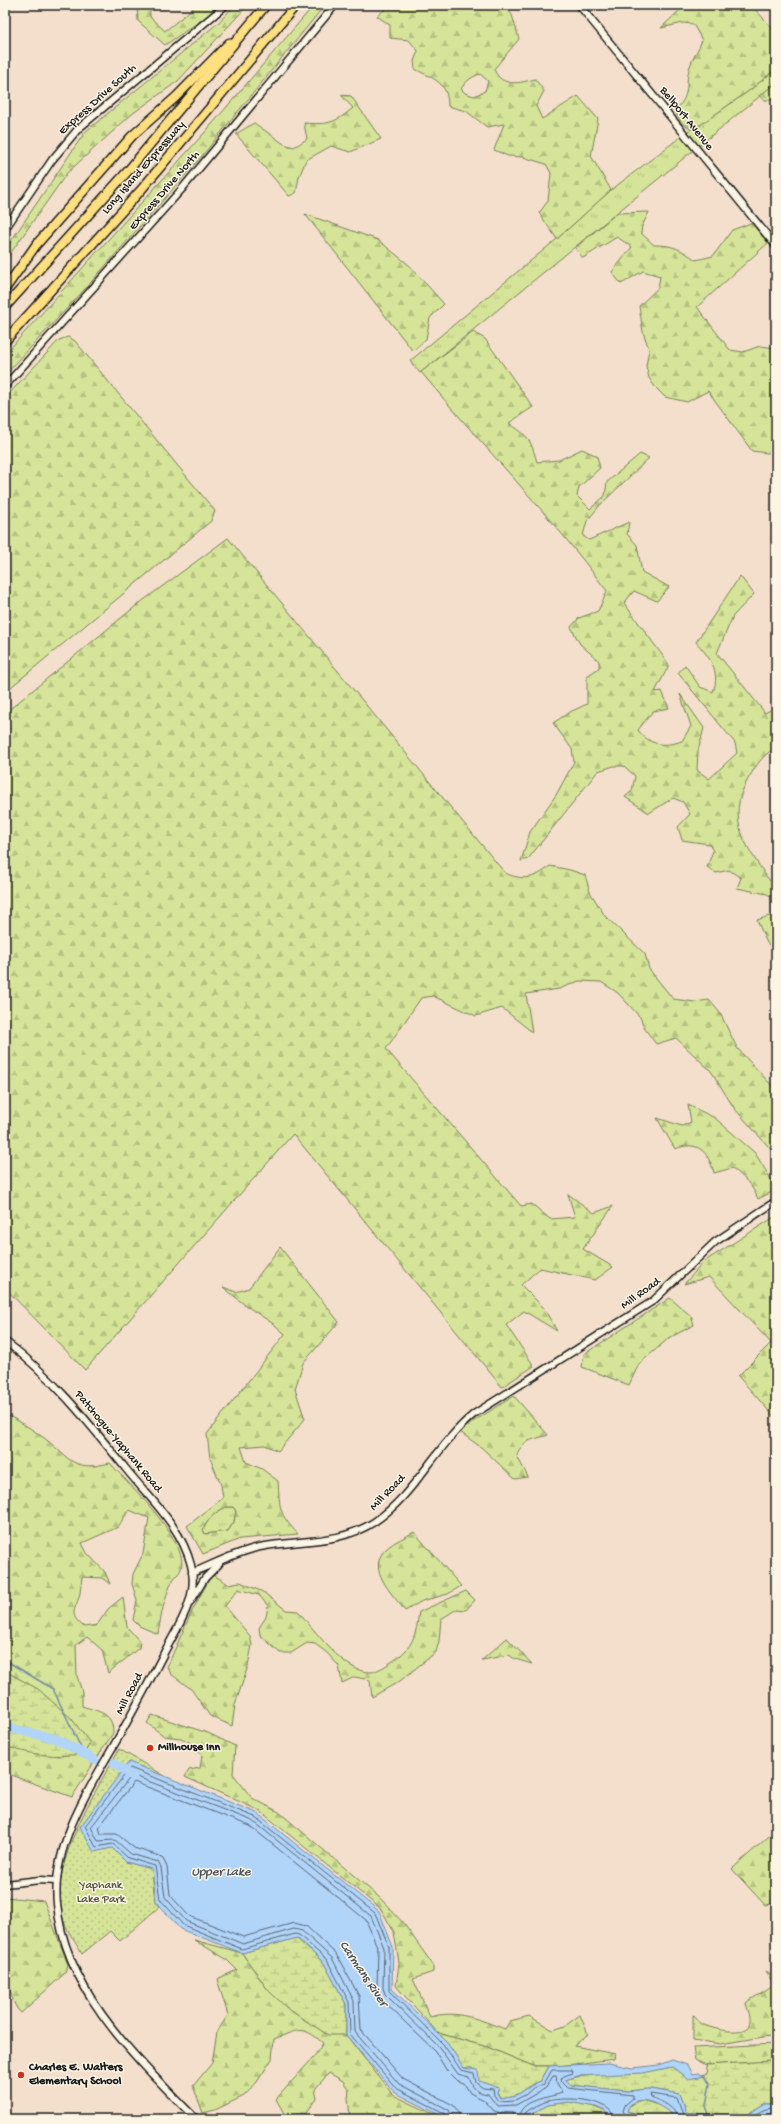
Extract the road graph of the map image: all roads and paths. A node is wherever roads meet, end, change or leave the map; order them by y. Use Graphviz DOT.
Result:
graph roads {
  1 [pos="226,5"];
  2 [pos="266,5"];
  3 [pos="296,5"];
  4 [pos="335,5"];
  5 [pos="579,5"];
  6 [pos="252,22"];
  7 [pos="5,230"];
  8 [pos="776,246"];
  9 [pos="5,289"];
  10 [pos="5,307"];
  11 [pos="5,341"];
  12 [pos="5,386"];
  13 [pos="776,1201"];
  14 [pos="5,1341"];
  15 [pos="223,1560"];
  16 [pos="192,1574"];
  17 [pos="188,1605"];
  18 [pos="56,1881"];
  19 [pos="5,1884"];
  20 [pos="196,2119"];
  1 -- 7 [label="main road, Express Drive South"];
  2 -- 6 [label="highway, Long Island Expressway"];
  3 -- 11 [label="highway, Long Island Expressway"];
  4 -- 12 [label="main road, Express Drive North"];
  5 -- 8 [label="main road, Bellport Avenue"];
  6 -- 9 [label="highway"];
  6 -- 10 [label="highway, Long Island Expressway"];
  13 -- 15 [label="main road, Mill Road"];
  14 -- 16 [label="main road, Patchogue-Yaphank Road"];
  15 -- 16 [label="main road, Mill Road"];
  15 -- 17 [label="main road"];
  16 -- 17 [label="main road, Mill Road"];
  17 -- 18 [label="main road, Mill Road"];
  18 -- 19 [label="main road"];
  18 -- 20 [label="main road, Mill Road"];
}
